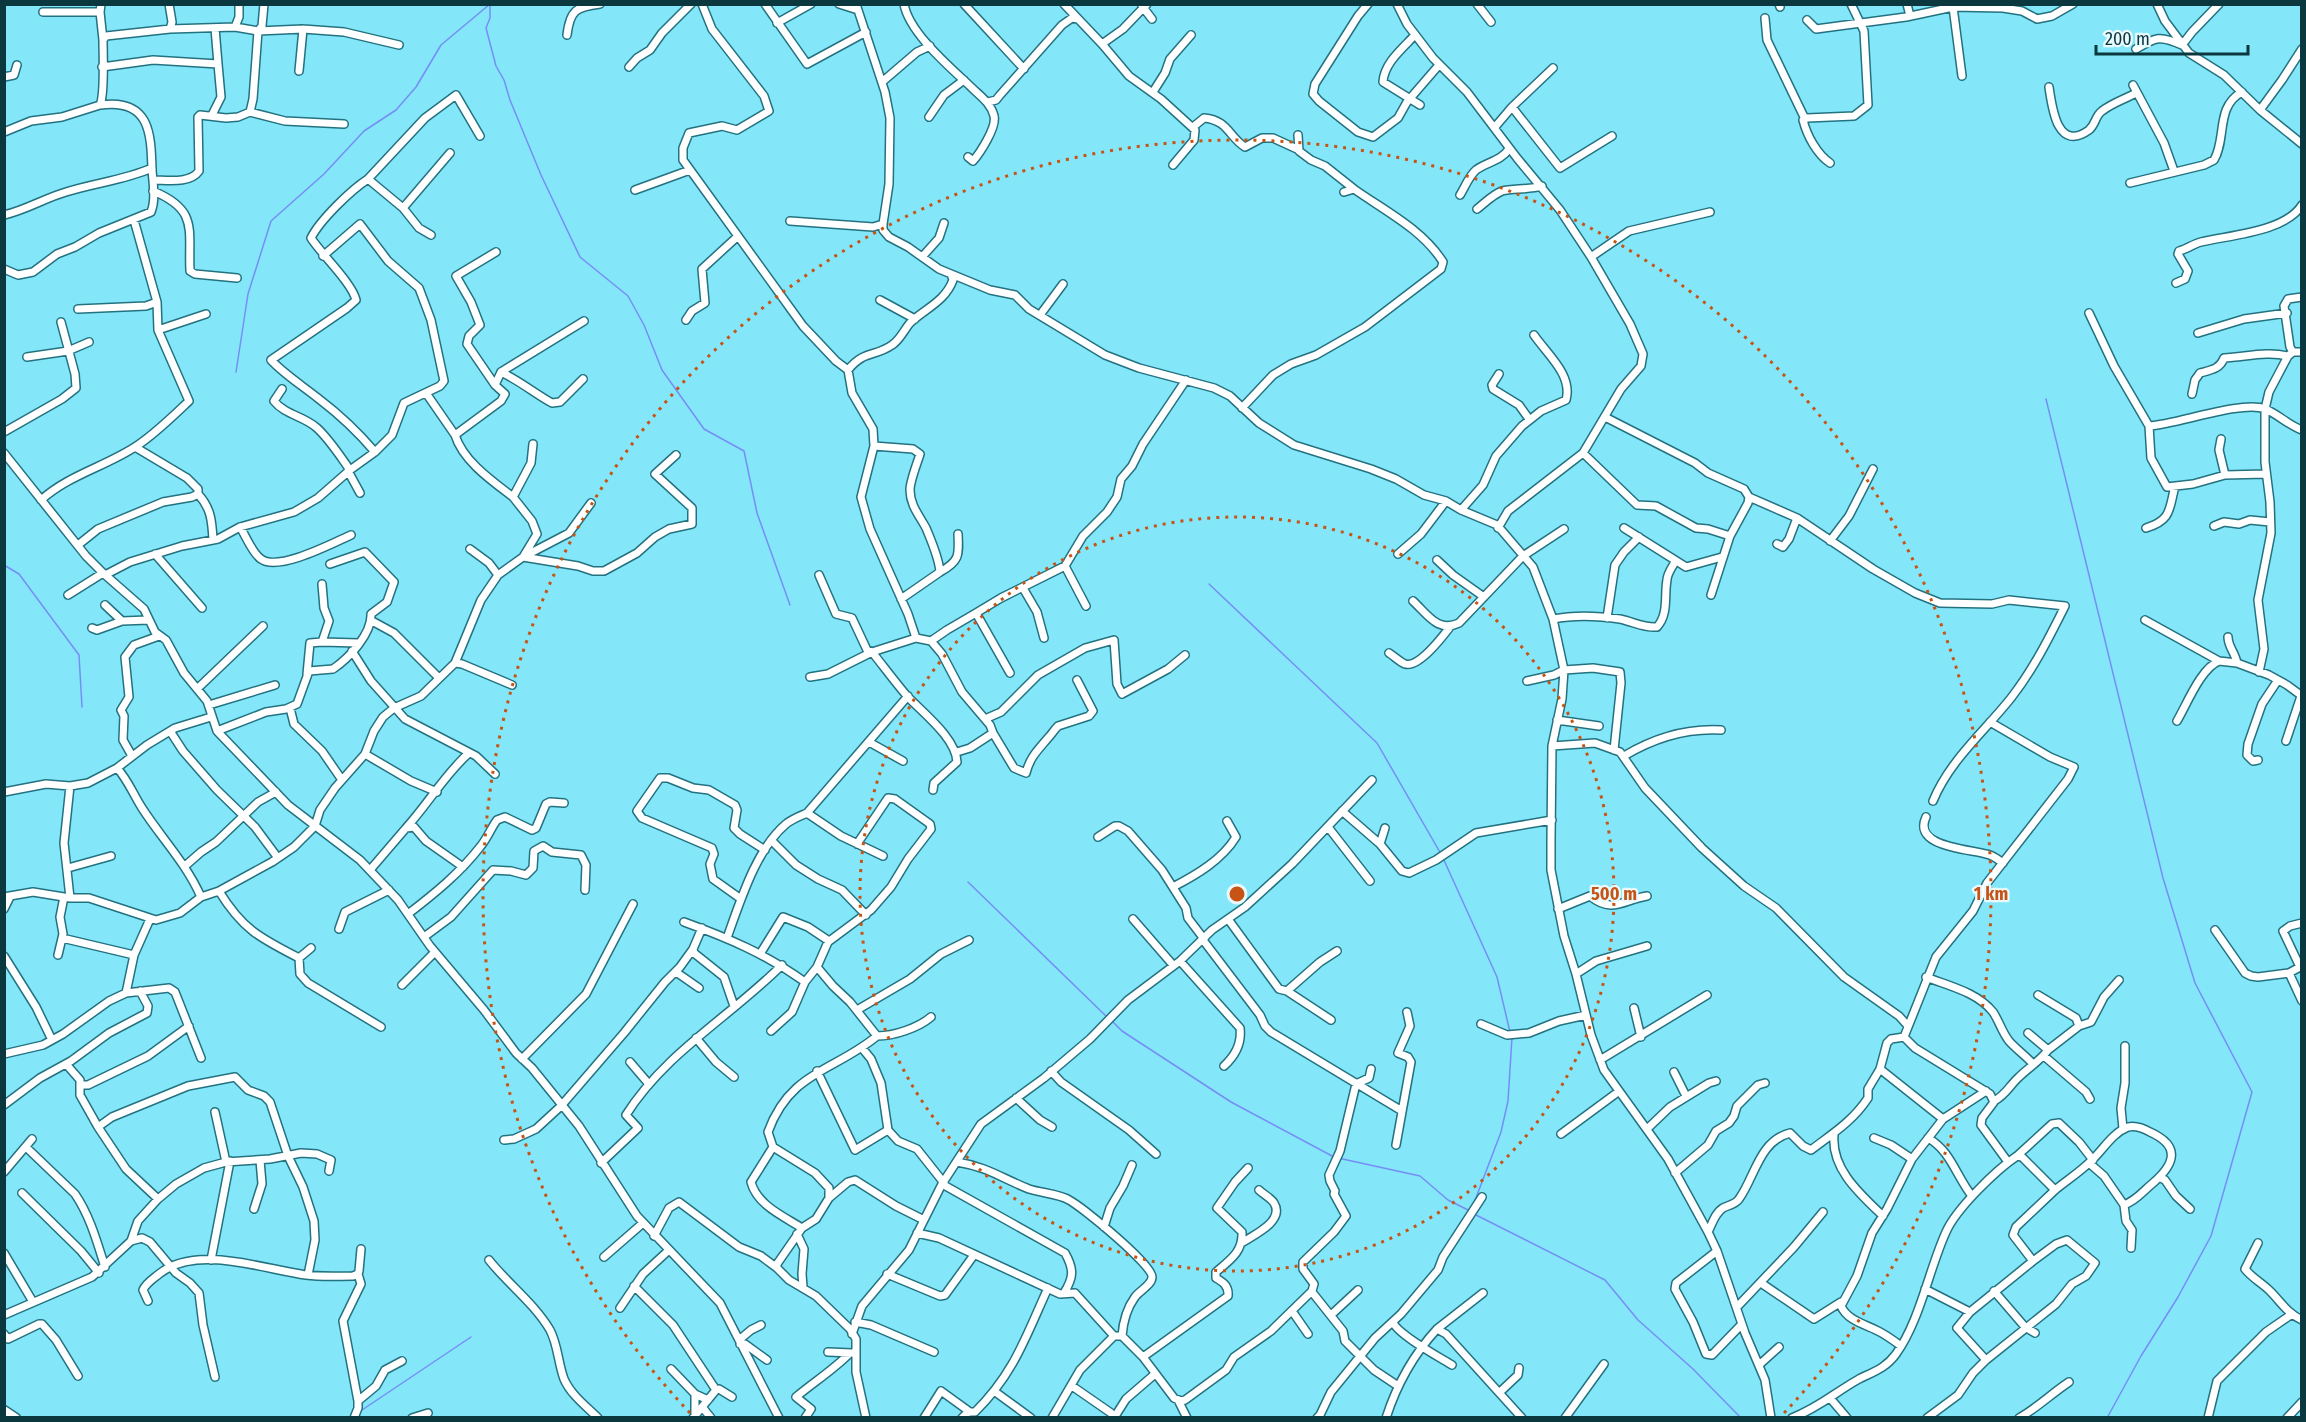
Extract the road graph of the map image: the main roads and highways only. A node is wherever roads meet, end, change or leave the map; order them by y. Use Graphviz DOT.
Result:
graph roads {
  1 [pos="4,1410"];
  2 [pos="16,1418"];
  1 -- 2 [label="main road"];
}
